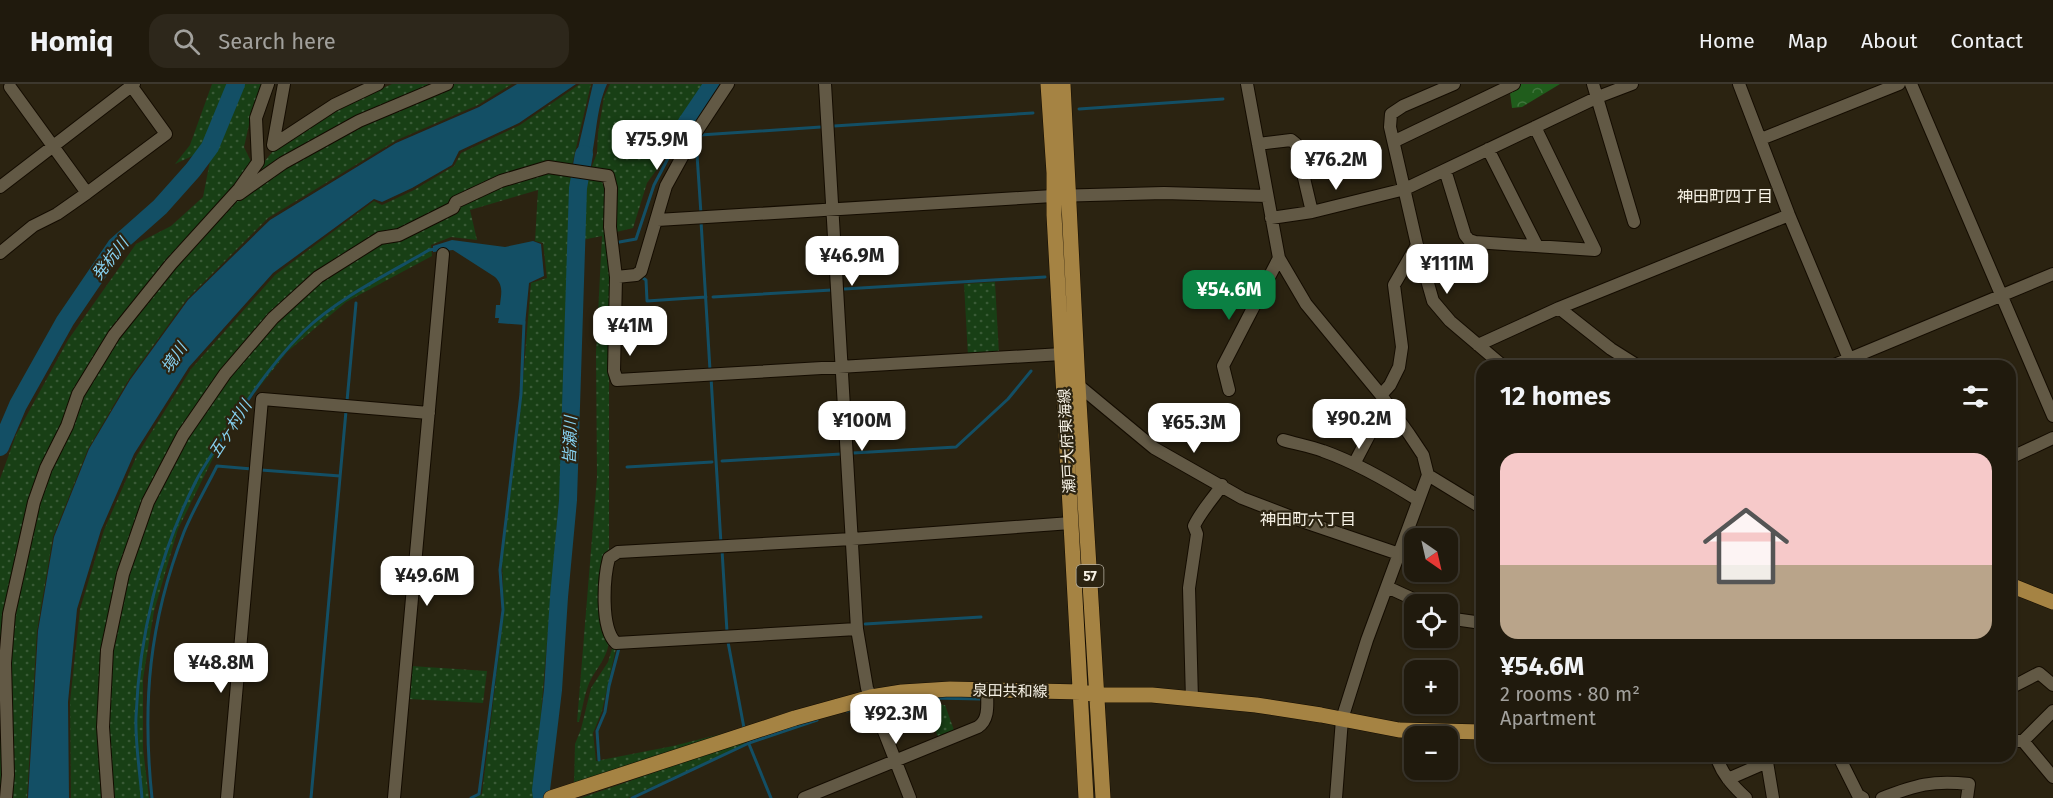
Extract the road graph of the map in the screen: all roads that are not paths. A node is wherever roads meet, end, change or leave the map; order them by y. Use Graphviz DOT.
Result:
graph roads {
  1 [pos="132,84"];
  2 [pos="268,84"];
  3 [pos="284,84"];
  4 [pos="378,84"];
  5 [pos="447,84"];
  6 [pos="728,84"];
  7 [pos="825,84"];
  8 [pos="1048,84"];
  9 [pos="1063,84"];
  10 [pos="1247,84"];
  11 [pos="1454,84"];
  12 [pos="1514,84"];
  13 [pos="1593,84"];
  14 [pos="1632,84"];
  15 [pos="1739,84"];
  16 [pos="1899,84"];
  17 [pos="1911,84"];
  18 [pos="8,88"];
  19 [pos="1598,97"];
  20 [pos="1535,127"];
  21 [pos="1761,139"];
  22 [pos="1395,141"];
  23 [pos="273,144"];
  24 [pos="1258,144"];
  25 [pos="52,146"];
  26 [pos="1488,149"];
  27 [pos="258,162"];
  28 [pos="1445,170"];
  29 [pos="0,187"];
  30 [pos="1405,189"];
  31 [pos="87,193"];
  32 [pos="1053,196"];
  33 [pos="1069,196"];
  34 [pos="1267,196"];
  35 [pos="228,201"];
  36 [pos="833,210"];
  37 [pos="1312,212"];
  38 [pos="1789,215"];
  39 [pos="1271,218"];
  40 [pos="657,220"];
  41 [pos="1634,222"];
  42 [pos="1417,245"];
  43 [pos="1537,246"];
  44 [pos="0,253"];
  45 [pos="443,254"];
  46 [pos="1279,258"];
  47 [pos="2053,274"];
  48 [pos="616,277"];
  49 [pos="2001,295"];
  50 [pos="1559,308"];
  51 [pos="1478,345"];
  52 [pos="1062,354"];
  53 [pos="1496,360"];
  54 [pos="1628,360"];
  55 [pos="1849,360"];
  56 [pos="1857,360"];
  57 [pos="842,367"];
  58 [pos="1078,385"];
  59 [pos="1229,390"];
  60 [pos="1384,399"];
  61 [pos="429,413"];
  62 [pos="2053,416"];
  63 [pos="2053,438"];
  64 [pos="1283,440"];
  65 [pos="2016,455"];
  66 [pos="1354,464"];
  67 [pos="1428,475"];
  68 [pos="1222,485"];
  69 [pos="1418,500"];
  70 [pos="1476,504"];
  71 [pos="1071,523"];
  72 [pos="852,539"];
  73 [pos="1399,554"];
  74 [pos="1387,587"];
  75 [pos="2016,587"];
  76 [pos="1404,595"];
  77 [pos="2053,602"];
  78 [pos="1458,620"];
  79 [pos="1476,622"];
  80 [pos="857,629"];
  81 [pos="2016,685"];
  82 [pos="2053,685"];
  83 [pos="987,690"];
  84 [pos="1081,692"];
  85 [pos="1098,695"];
  86 [pos="871,697"];
  87 [pos="1192,700"];
  88 [pos="2052,714"];
  89 [pos="1342,719"];
  90 [pos="1476,732"];
  91 [pos="2016,741"];
  92 [pos="895,762"];
  93 [pos="1718,762"];
  94 [pos="1842,762"];
  95 [pos="2053,777"];
  96 [pos="1728,779"];
  97 [pos="6,798"];
  98 [pos="108,798"];
  99 [pos="227,798"];
  100 [pos="394,798"];
  101 [pos="552,798"];
  102 [pos="804,798"];
  103 [pos="910,798"];
  104 [pos="1086,798"];
  105 [pos="1102,798"];
  106 [pos="1336,798"];
  107 [pos="1746,798"];
  108 [pos="1773,798"];
  109 [pos="1863,798"];
  110 [pos="1882,798"];
  111 [pos="1967,798"];
  1 -- 25 [label="street"];
  1 -- 31 [label="street"];
  2 -- 27 [label="street"];
  3 -- 23 [label="street"];
  4 -- 23 [label="street"];
  5 -- 35 [label="street"];
  6 -- 40 [label="street"];
  7 -- 36 [label="street"];
  8 -- 32 [label="main road, 瀬戸大府東海線 / 57"];
  9 -- 33 [label="main road, 瀬戸大府東海線 / 57"];
  10 -- 24 [label="street"];
  11 -- 22 [label="street"];
  12 -- 22 [label="street"];
  13 -- 19 [label="street"];
  14 -- 19 [label="street"];
  15 -- 21 [label="street"];
  16 -- 21 [label="street"];
  17 -- 49 [label="street"];
  18 -- 25 [label="street"];
  19 -- 20 [label="street"];
  19 -- 41 [label="street"];
  20 -- 26 [label="street"];
  20 -- 43 [label="street"];
  21 -- 38 [label="street"];
  22 -- 30 [label="street"];
  23 -- 27 [label="street"];
  24 -- 34 [label="street"];
  24 -- 37 [label="street"];
  25 -- 29 [label="street"];
  25 -- 31 [label="street"];
  26 -- 28 [label="street"];
  26 -- 43 [label="street"];
  27 -- 35 [label="street"];
  28 -- 30 [label="street"];
  28 -- 43 [label="street"];
  30 -- 37 [label="street"];
  30 -- 42 [label="street"];
  31 -- 44 [label="street"];
  32 -- 33 [label="street"];
  32 -- 36 [label="street"];
  32 -- 52 [label="main road, 瀬戸大府東海線 / 57"];
  33 -- 34 [label="street"];
  33 -- 58 [label="main road, 瀬戸大府東海線 / 57"];
  34 -- 39 [label="street"];
  35 -- 97 [label="street"];
  36 -- 40 [label="street"];
  36 -- 57 [label="street"];
  37 -- 39 [label="street"];
  38 -- 50 [label="street"];
  38 -- 55 [label="street"];
  39 -- 46 [label="street"];
  40 -- 48 [label="street"];
  42 -- 51 [label="street"];
  42 -- 60 [label="street"];
  45 -- 61 [label="street"];
  46 -- 59 [label="street"];
  46 -- 60 [label="street"];
  47 -- 49 [label="street"];
  48 -- 57 [label="street"];
  48 -- 98 [label="street"];
  49 -- 56 [label="street"];
  49 -- 62 [label="street"];
  50 -- 51 [label="street"];
  50 -- 54 [label="street"];
  51 -- 53 [label="street"];
  52 -- 57 [label="street"];
  52 -- 71 [label="main road, 瀬戸大府東海線 / 57"];
  57 -- 72 [label="street"];
  58 -- 68 [label="street"];
  58 -- 85 [label="main road, 瀬戸大府東海線 / 57"];
  60 -- 66 [label="street"];
  60 -- 67 [label="street"];
  61 -- 99 [label="street"];
  61 -- 100 [label="street"];
  63 -- 65 [label="street"];
  64 -- 66 [label="street"];
  66 -- 69 [label="street"];
  67 -- 69 [label="street"];
  67 -- 70 [label="street"];
  68 -- 73 [label="street"];
  68 -- 87 [label="street"];
  69 -- 73 [label="street"];
  71 -- 72 [label="street"];
  71 -- 84 [label="main road, 瀬戸大府東海線 / 57"];
  72 -- 80 [label="street"];
  72 -- 80 [label="street"];
  73 -- 74 [label="street"];
  74 -- 76 [label="street"];
  74 -- 89 [label="street"];
  75 -- 77 [label="main road"];
  78 -- 79 [label="street"];
  80 -- 86 [label="street"];
  81 -- 82 [label="street"];
  83 -- 84 [label="main road, 泉田共和線"];
  83 -- 86 [label="main road, 泉田共和線"];
  83 -- 92 [label="street"];
  84 -- 85 [label="main road, 泉田共和線"];
  84 -- 104 [label="main road, 瀬戸大府東海線 / 57"];
  85 -- 87 [label="main road, 泉田共和線"];
  85 -- 105 [label="main road, 瀬戸大府東海線 / 57"];
  86 -- 92 [label="street"];
  86 -- 101 [label="main road, 泉田共和線"];
  87 -- 89 [label="main road, 泉田共和線"];
  88 -- 91 [label="street"];
  89 -- 90 [label="main road, 泉田共和線"];
  89 -- 106 [label="street"];
  91 -- 95 [label="street"];
  92 -- 102 [label="street"];
  92 -- 103 [label="street"];
  93 -- 96 [label="street"];
  94 -- 109 [label="street"];
  96 -- 107 [label="street"];
  96 -- 108 [label="street"];
  110 -- 111 [label="street"];
}
